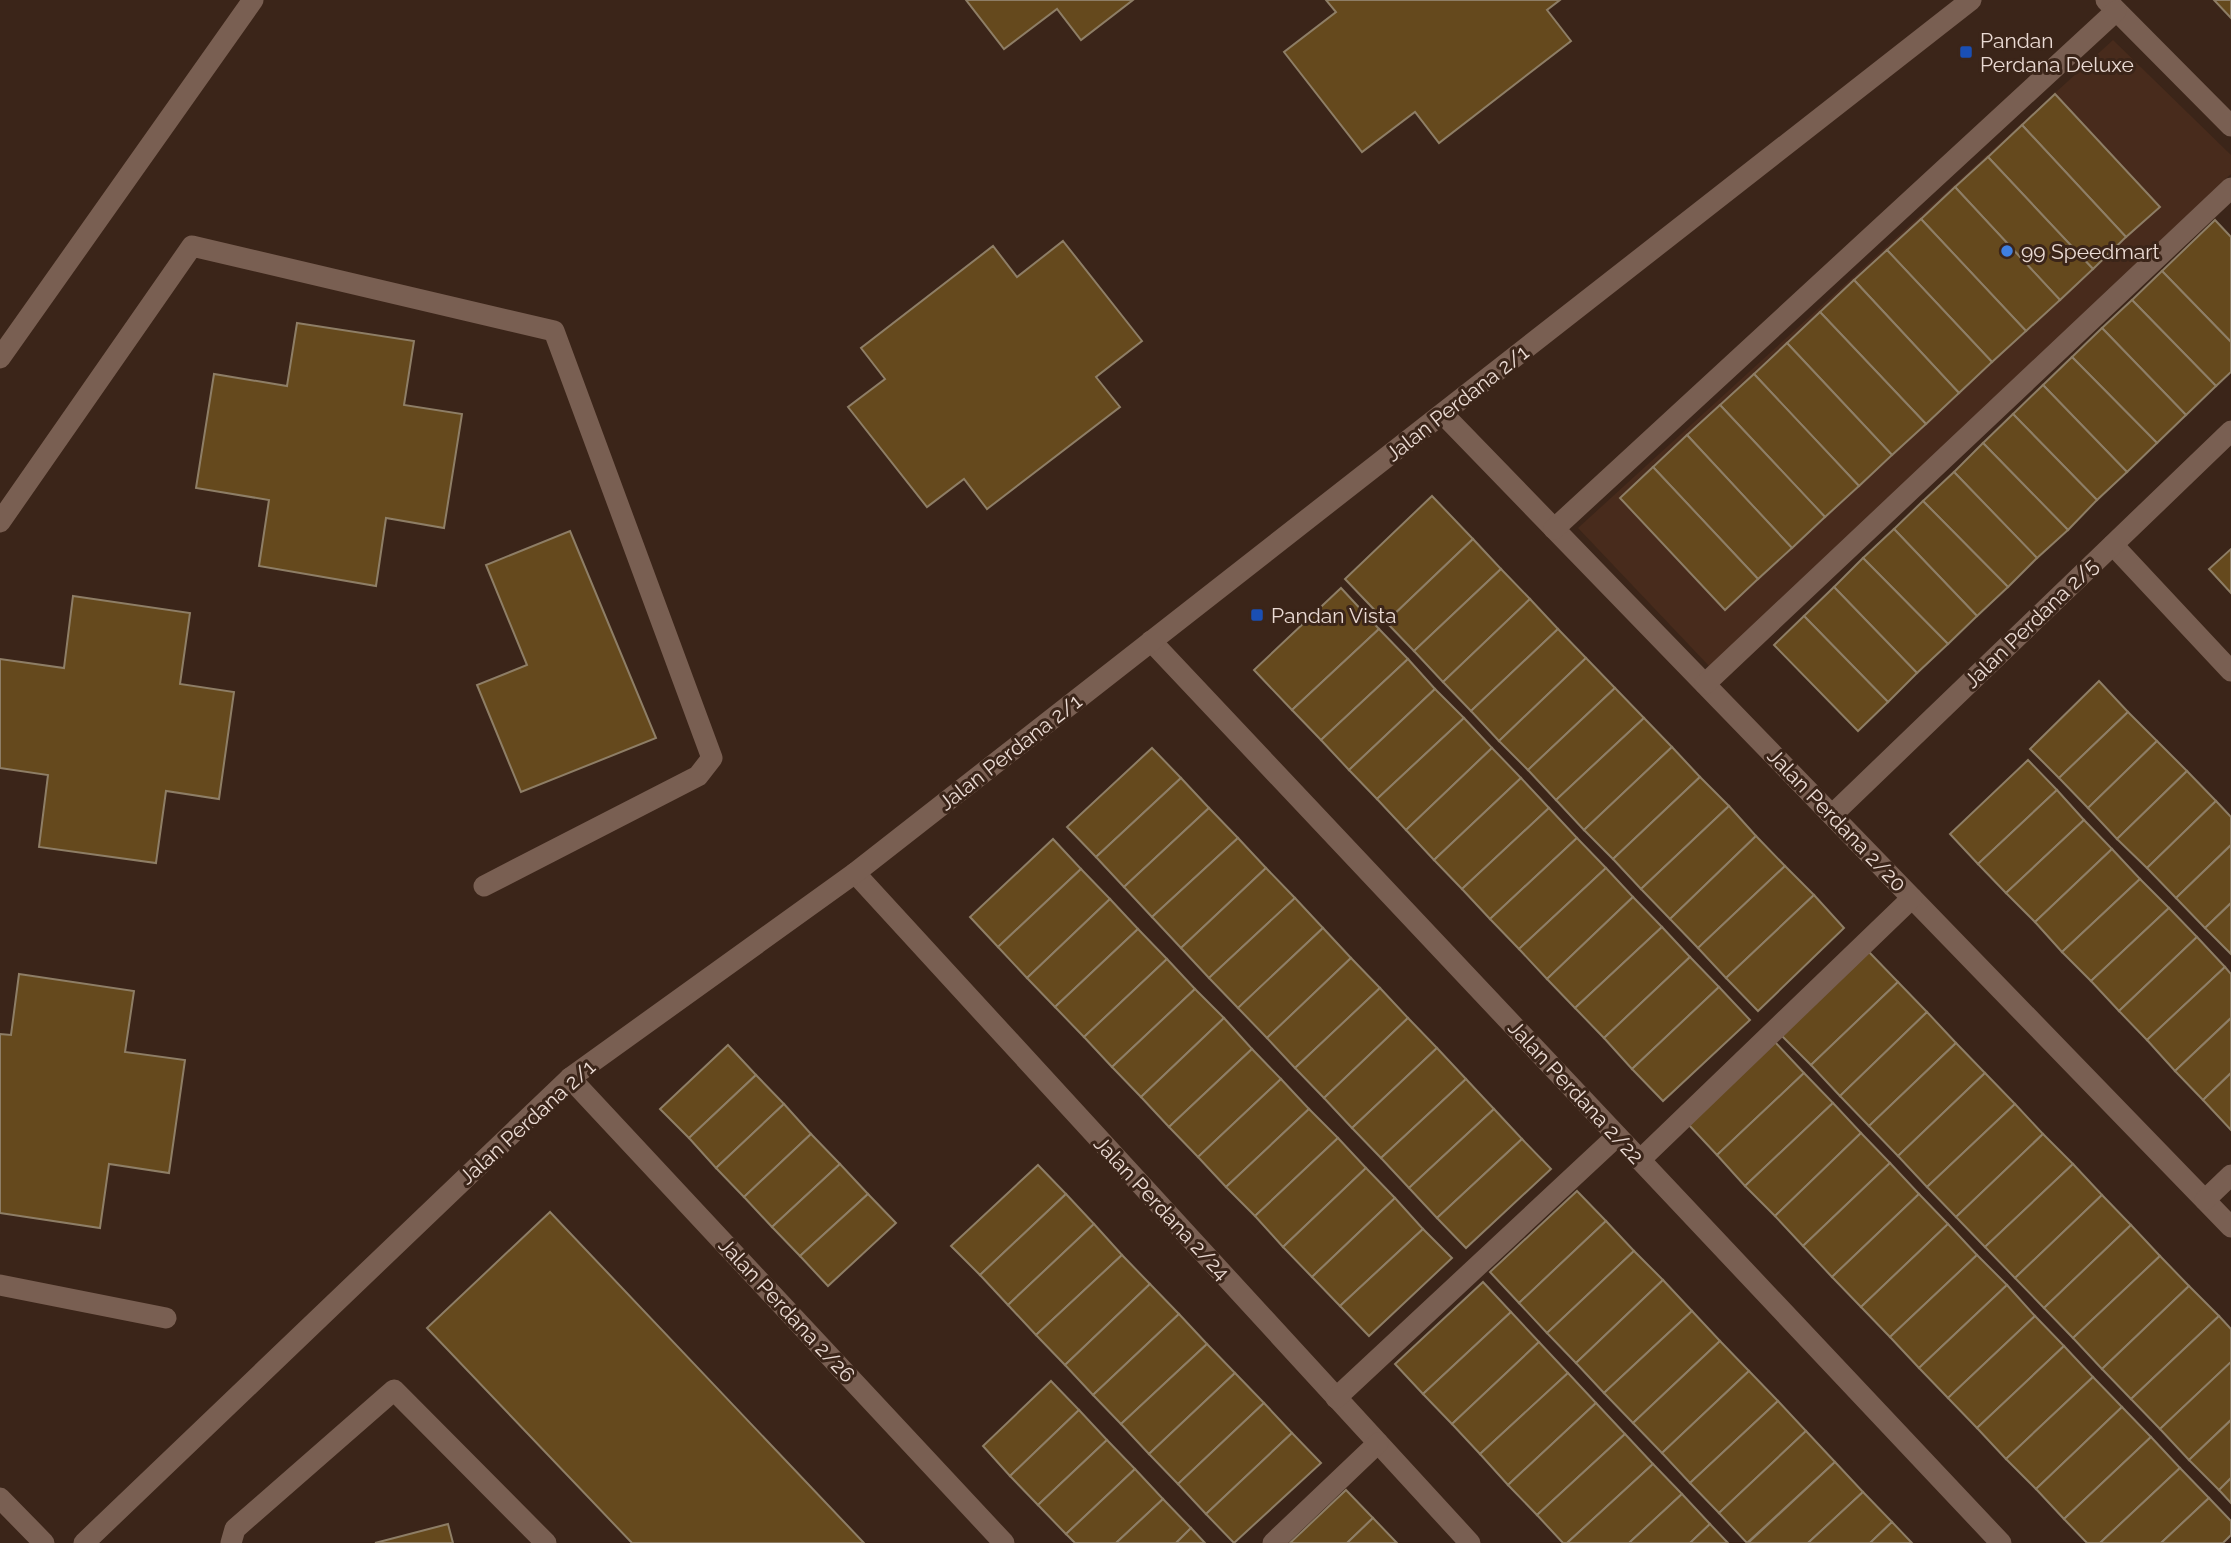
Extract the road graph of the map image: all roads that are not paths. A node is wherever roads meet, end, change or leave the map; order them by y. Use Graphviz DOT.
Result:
graph roads {
  1 [pos="253,0"];
  2 [pos="1971,0"];
  3 [pos="2111,5"];
  4 [pos="2231,126"];
  5 [pos="2231,188"];
  6 [pos="0,358"];
  7 [pos="1443,414"];
  8 [pos="2231,431"];
  9 [pos="0,522"];
  10 [pos="1554,528"];
  11 [pos="2113,545"];
  12 [pos="1151,641"];
  13 [pos="2231,671"];
  14 [pos="1705,684"];
  15 [pos="1832,816"];
  16 [pos="855,873"];
  17 [pos="484,886"];
  18 [pos="1912,898"];
  19 [pos="570,1078"];
  20 [pos="1617,1136"];
  21 [pos="1640,1160"];
  22 [pos="2231,1175"];
  23 [pos="2205,1200"];
  24 [pos="2231,1227"];
  25 [pos="0,1285"];
  26 [pos="166,1318"];
  27 [pos="1336,1398"];
  28 [pos="1378,1443"];
  29 [pos="0,1498"];
  30 [pos="44,1543"];
  31 [pos="84,1543"];
  32 [pos="231,1543"];
  33 [pos="546,1543"];
  34 [pos="1004,1543"];
  35 [pos="1273,1543"];
  36 [pos="1470,1543"];
  37 [pos="2001,1543"];
  1 -- 6 [label="street"];
  2 -- 7 [label="street, Jalan Perdana 2/1"];
  3 -- 4 [label="street"];
  3 -- 10 [label="street"];
  5 -- 14 [label="street"];
  7 -- 10 [label="street, Jalan Perdana 2/20"];
  7 -- 12 [label="street, Jalan Perdana 2/1"];
  8 -- 11 [label="street, Jalan Perdana 2/5"];
  9 -- 17 [label="street"];
  10 -- 14 [label="street, Jalan Perdana 2/20"];
  11 -- 13 [label="street"];
  11 -- 15 [label="street, Jalan Perdana 2/5"];
  12 -- 16 [label="street, Jalan Perdana 2/1"];
  12 -- 20 [label="street, Jalan Perdana 2/22"];
  14 -- 15 [label="street, Jalan Perdana 2/20"];
  15 -- 18 [label="street, Jalan Perdana 2/20"];
  16 -- 19 [label="street, Jalan Perdana 2/1"];
  16 -- 27 [label="street, Jalan Perdana 2/24"];
  18 -- 21 [label="street"];
  18 -- 23 [label="street, Jalan Perdana 2/20"];
  19 -- 31 [label="street, Jalan Perdana 2/1"];
  19 -- 34 [label="street, Jalan Perdana 2/26"];
  20 -- 21 [label="street, Jalan Perdana 2/22"];
  20 -- 27 [label="street"];
  21 -- 37 [label="street, Jalan Perdana 2/22"];
  22 -- 23 [label="street"];
  23 -- 24 [label="street, Jalan Perdana 2/20"];
  25 -- 26 [label="street"];
  27 -- 28 [label="street, Jalan Perdana 2/24"];
  28 -- 35 [label="street"];
  28 -- 36 [label="street, Jalan Perdana 2/24"];
  29 -- 30 [label="street"];
  32 -- 33 [label="street"];
}
